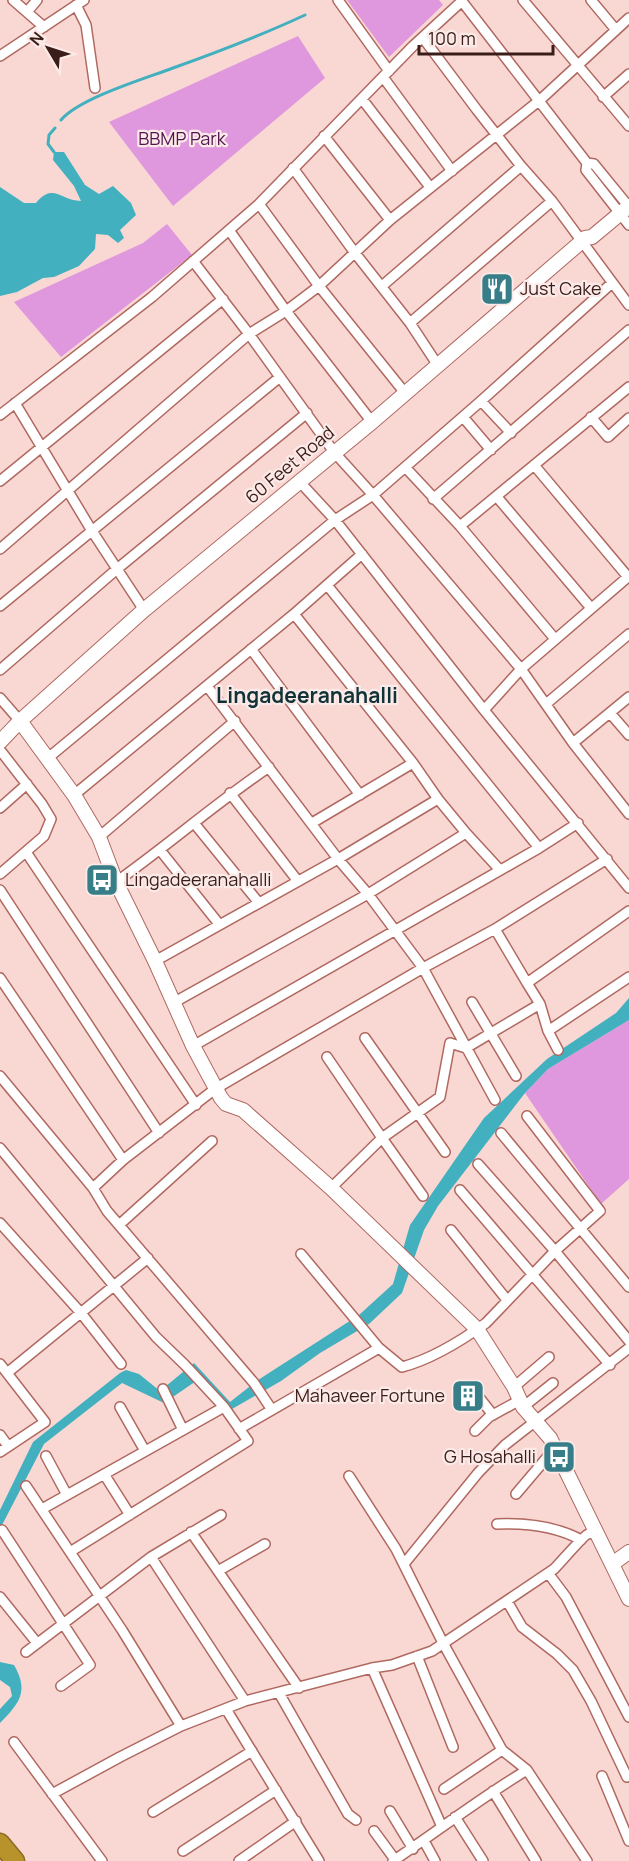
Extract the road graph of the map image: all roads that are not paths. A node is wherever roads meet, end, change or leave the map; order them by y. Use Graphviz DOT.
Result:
graph roads {
  1 [pos="13,0"];
  2 [pos="37,0"];
  3 [pos="338,0"];
  4 [pos="523,0"];
  5 [pos="591,0"];
  6 [pos="462,1"];
  7 [pos="80,2"];
  8 [pos="27,12"];
  9 [pos="629,18"];
  10 [pos="44,27"];
  11 [pos="616,30"];
  12 [pos="423,38"];
  13 [pos="0,56"];
  14 [pos="576,65"];
  15 [pos="386,74"];
  16 [pos="629,75"];
  17 [pos="95,88"];
  18 [pos="603,97"];
  19 [pos="362,99"];
  20 [pos="540,100"];
  21 [pos="629,126"];
  22 [pos="496,134"];
  23 [pos="324,136"];
  24 [pos="521,166"];
  25 [pos="293,168"];
  26 [pos="452,171"];
  27 [pos="430,187"];
  28 [pos="552,201"];
  29 [pos="259,204"];
  30 [pos="625,207"];
  31 [pos="390,219"];
  32 [pos="230,230"];
  33 [pos="583,240"];
  34 [pos="355,253"];
  35 [pos="193,261"];
  36 [pos="612,283"];
  37 [pos="319,286"];
  38 [pos="382,286"];
  39 [pos="222,299"];
  40 [pos="629,305"];
  41 [pos="286,311"];
  42 [pos="411,322"];
  43 [pos="629,330"];
  44 [pos="249,334"];
  45 [pos="437,364"];
  46 [pos="280,377"];
  47 [pos="629,387"];
  48 [pos="405,393"];
  49 [pos="481,401"];
  50 [pos="15,403"];
  51 [pos="307,413"];
  52 [pos="0,414"];
  53 [pos="463,417"];
  54 [pos="591,417"];
  55 [pos="629,418"];
  56 [pos="372,422"];
  57 [pos="511,433"];
  58 [pos="43,447"];
  59 [pos="491,450"];
  60 [pos="334,452"];
  61 [pos="534,465"];
  62 [pos="405,467"];
  63 [pos="299,481"];
  64 [pos="0,482"];
  65 [pos="68,490"];
  66 [pos="373,495"];
  67 [pos="497,497"];
  68 [pos="433,499"];
  69 [pos="335,520"];
  70 [pos="460,526"];
  71 [pos="92,531"];
  72 [pos="0,549"];
  73 [pos="362,554"];
  74 [pos="117,569"];
  75 [pos="628,577"];
  76 [pos="327,585"];
  77 [pos="0,606"];
  78 [pos="591,608"];
  79 [pos="144,610"];
  80 [pos="294,614"];
  81 [pos="629,634"];
  82 [pos="555,639"];
  83 [pos="251,650"];
  84 [pos="520,669"];
  85 [pos="0,670"];
  86 [pos="207,686"];
  87 [pos="629,697"];
  88 [pos="0,698"];
  89 [pos="546,704"];
  90 [pos="484,710"];
  91 [pos="610,713"];
  92 [pos="20,721"];
  93 [pos="235,721"];
  94 [pos="629,735"];
  95 [pos="0,742"];
  96 [pos="573,744"];
  97 [pos="0,750"];
  98 [pos="48,758"];
  99 [pos="413,763"];
  100 [pos="269,767"];
  101 [pos="27,784"];
  102 [pos="230,793"];
  103 [pos="74,795"];
  104 [pos="360,795"];
  105 [pos="438,799"];
  106 [pos="0,808"];
  107 [pos="629,814"];
  108 [pos="194,823"];
  109 [pos="312,823"];
  110 [pos="578,823"];
  111 [pos="466,833"];
  112 [pos="99,837"];
  113 [pos="539,848"];
  114 [pos="160,850"];
  115 [pos="26,852"];
  116 [pos="338,859"];
  117 [pos="607,859"];
  118 [pos="500,870"];
  119 [pos="0,873"];
  120 [pos="297,880"];
  121 [pos="116,882"];
  122 [pos="629,887"];
  123 [pos="0,890"];
  124 [pos="368,894"];
  125 [pos="259,903"];
  126 [pos="629,911"];
  127 [pos="219,924"];
  128 [pos="495,929"];
  129 [pos="395,931"];
  130 [pos="155,961"];
  131 [pos="423,968"];
  132 [pos="629,977"];
  133 [pos="0,980"];
  134 [pos="527,983"];
  135 [pos="472,1002"];
  136 [pos="173,1003"];
  137 [pos="540,1004"];
  138 [pos="548,1031"];
  139 [pos="490,1034"];
  140 [pos="365,1038"];
  141 [pos="193,1046"];
  142 [pos="466,1048"];
  143 [pos="558,1050"];
  144 [pos="327,1057"];
  145 [pos="0,1076"];
  146 [pos="516,1076"];
  147 [pos="215,1089"];
  148 [pos="495,1100"];
  149 [pos="196,1105"];
  150 [pos="417,1113"];
  151 [pos="526,1116"];
  152 [pos="159,1133"];
  153 [pos="501,1133"];
  154 [pos="382,1138"];
  155 [pos="212,1141"];
  156 [pos="0,1148"];
  157 [pos="445,1152"];
  158 [pos="123,1160"];
  159 [pos="478,1164"];
  160 [pos="93,1188"];
  161 [pos="331,1188"];
  162 [pos="460,1190"];
  163 [pos="423,1196"];
  164 [pos="0,1223"];
  165 [pos="119,1225"];
  166 [pos="579,1228"];
  167 [pos="452,1230"];
  168 [pos="555,1251"];
  169 [pos="301,1254"];
  170 [pos="148,1258"];
  171 [pos="531,1276"];
  172 [pos="115,1285"];
  173 [pos="629,1287"];
  174 [pos="507,1300"];
  175 [pos="81,1313"];
  176 [pos="477,1329"];
  177 [pos="629,1341"];
  178 [pos="379,1348"];
  179 [pos="629,1348"];
  180 [pos="549,1357"];
  181 [pos="0,1364"];
  182 [pos="121,1364"];
  183 [pos="610,1365"];
  184 [pos="7,1372"];
  185 [pos="553,1383"];
  186 [pos="514,1387"];
  187 [pos="162,1389"];
  188 [pos="478,1396"];
  189 [pos="521,1404"];
  190 [pos="120,1407"];
  191 [pos="224,1407"];
  192 [pos="272,1410"];
  193 [pos="493,1415"];
  194 [pos="536,1421"];
  195 [pos="239,1429"];
  196 [pos="183,1430"];
  197 [pos="475,1431"];
  198 [pos="0,1435"];
  199 [pos="555,1448"];
  200 [pos="4,1449"];
  201 [pos="145,1451"];
  202 [pos="46,1456"];
  203 [pos="104,1474"];
  204 [pos="349,1476"];
  205 [pos="26,1486"];
  206 [pos="516,1494"];
  207 [pos="67,1495"];
  208 [pos="42,1509"];
  209 [pos="130,1515"];
  210 [pos="221,1515"];
  211 [pos="497,1524"];
  212 [pos="2,1530"];
  213 [pos="191,1532"];
  214 [pos="598,1533"];
  215 [pos="581,1540"];
  216 [pos="265,1544"];
  217 [pos="70,1552"];
  218 [pos="629,1552"];
  219 [pos="151,1557"];
  220 [pos="404,1564"];
  221 [pos="612,1564"];
  222 [pos="218,1571"];
  223 [pos="548,1573"];
  224 [pos="100,1596"];
  225 [pos="0,1597"];
  226 [pos="629,1599"];
  227 [pos="507,1601"];
  228 [pos="63,1624"];
  229 [pos="443,1643"];
  230 [pos="37,1644"];
  231 [pos="26,1652"];
  232 [pos="417,1656"];
  233 [pos="372,1668"];
  234 [pos="61,1686"];
  235 [pos="299,1688"];
  236 [pos="279,1693"];
  237 [pos="245,1701"];
  238 [pos="226,1709"];
  239 [pos="629,1717"];
  240 [pos="181,1726"];
  241 [pos="14,1742"];
  242 [pos="453,1747"];
  243 [pos="502,1749"];
  244 [pos="252,1751"];
  245 [pos="527,1770"];
  246 [pos="602,1776"];
  247 [pos="627,1777"];
  248 [pos="444,1789"];
  249 [pos="276,1790"];
  250 [pos="493,1791"];
  251 [pos="52,1794"];
  252 [pos="390,1811"];
  253 [pos="153,1812"];
  254 [pos="455,1817"];
  255 [pos="356,1820"];
  256 [pos="296,1821"];
  257 [pos="442,1827"];
  258 [pos="374,1831"];
  259 [pos="424,1841"];
  260 [pos="629,1841"];
  261 [pos="0,1843"];
  262 [pos="413,1849"];
  263 [pos="183,1851"];
  264 [pos="317,1860"];
  265 [pos="15,1861"];
  266 [pos="102,1861"];
  267 [pos="239,1861"];
  268 [pos="394,1861"];
  269 [pos="435,1861"];
  270 [pos="483,1861"];
  271 [pos="537,1861"];
  272 [pos="587,1861"];
  1 -- 8 [label="street"];
  2 -- 8 [label="street"];
  3 -- 15 [label="street"];
  4 -- 14 [label="street"];
  5 -- 11 [label="street"];
  6 -- 12 [label="street"];
  6 -- 20 [label="street"];
  7 -- 10 [label="street"];
  7 -- 17 [label="street"];
  8 -- 10 [label="street"];
  9 -- 11 [label="street"];
  10 -- 13 [label="street"];
  11 -- 14 [label="street"];
  12 -- 15 [label="street"];
  12 -- 22 [label="street"];
  14 -- 18 [label="street"];
  14 -- 20 [label="street"];
  15 -- 19 [label="street"];
  15 -- 26 [label="street"];
  16 -- 18 [label="street"];
  18 -- 21 [label="street"];
  19 -- 23 [label="street"];
  19 -- 27 [label="street"];
  20 -- 22 [label="street"];
  20 -- 30 [label="street"];
  22 -- 24 [label="street"];
  22 -- 26 [label="street"];
  23 -- 25 [label="street"];
  23 -- 31 [label="street"];
  24 -- 28 [label="street"];
  24 -- 38 [label="street"];
  25 -- 29 [label="street"];
  25 -- 34 [label="street"];
  26 -- 27 [label="street"];
  27 -- 31 [label="street"];
  28 -- 33 [label="street"];
  28 -- 42 [label="street"];
  29 -- 32 [label="street"];
  29 -- 37 [label="street"];
  30 -- 33 [label="street, 60 Feet Road"];
  31 -- 34 [label="street"];
  32 -- 35 [label="street"];
  32 -- 41 [label="street"];
  33 -- 36 [label="street"];
  33 -- 45 [label="street, 60 Feet Road"];
  34 -- 37 [label="street"];
  34 -- 38 [label="street"];
  35 -- 39 [label="street"];
  35 -- 50 [label="street"];
  36 -- 40 [label="street"];
  36 -- 49 [label="street"];
  37 -- 41 [label="street"];
  37 -- 48 [label="street"];
  38 -- 42 [label="street"];
  39 -- 44 [label="street"];
  39 -- 58 [label="street"];
  41 -- 44 [label="street"];
  41 -- 56 [label="street"];
  42 -- 45 [label="street"];
  43 -- 57 [label="street"];
  44 -- 46 [label="street"];
  44 -- 65 [label="street"];
  45 -- 48 [label="street, 60 Feet Road"];
  46 -- 51 [label="street"];
  46 -- 71 [label="street"];
  47 -- 54 [label="street"];
  48 -- 56 [label="street, 60 Feet Road"];
  49 -- 53 [label="street"];
  49 -- 57 [label="street"];
  50 -- 52 [label="street"];
  50 -- 58 [label="street"];
  51 -- 60 [label="street"];
  51 -- 74 [label="street"];
  53 -- 59 [label="street"];
  53 -- 62 [label="street"];
  54 -- 55 [label="street"];
  54 -- 61 [label="street"];
  56 -- 60 [label="street, 60 Feet Road"];
  57 -- 59 [label="street"];
  58 -- 64 [label="street"];
  58 -- 65 [label="street"];
  59 -- 68 [label="street"];
  60 -- 63 [label="street, 60 Feet Road"];
  60 -- 66 [label="street"];
  61 -- 67 [label="street"];
  61 -- 75 [label="street"];
  62 -- 66 [label="street"];
  62 -- 68 [label="street"];
  63 -- 69 [label="street"];
  63 -- 79 [label="street, 60 Feet Road"];
  65 -- 71 [label="street"];
  65 -- 72 [label="street"];
  66 -- 69 [label="street"];
  66 -- 84 [label="street"];
  67 -- 70 [label="street"];
  67 -- 78 [label="street"];
  68 -- 70 [label="street"];
  69 -- 73 [label="street"];
  69 -- 98 [label="street"];
  70 -- 82 [label="street"];
  71 -- 74 [label="street"];
  71 -- 77 [label="street"];
  73 -- 76 [label="street"];
  73 -- 90 [label="street"];
  74 -- 79 [label="street"];
  74 -- 85 [label="street"];
  75 -- 78 [label="street"];
  76 -- 80 [label="street"];
  76 -- 113 [label="street"];
  78 -- 82 [label="street"];
  79 -- 92 [label="street, 60 Feet Road"];
  80 -- 83 [label="street"];
  80 -- 99 [label="street"];
  81 -- 89 [label="street"];
  82 -- 84 [label="street"];
  83 -- 86 [label="street"];
  83 -- 104 [label="street"];
  84 -- 89 [label="street"];
  84 -- 90 [label="street"];
  86 -- 93 [label="street"];
  86 -- 103 [label="street"];
  87 -- 91 [label="street"];
  88 -- 92 [label="street"];
  89 -- 96 [label="street"];
  90 -- 110 [label="street"];
  91 -- 94 [label="street"];
  91 -- 96 [label="street"];
  92 -- 95 [label="street, 60 Feet Road"];
  92 -- 98 [label="street"];
  93 -- 100 [label="street"];
  93 -- 112 [label="street"];
  96 -- 107 [label="street"];
  97 -- 101 [label="street"];
  98 -- 103 [label="street"];
  99 -- 104 [label="street"];
  99 -- 105 [label="street"];
  100 -- 102 [label="street"];
  100 -- 109 [label="street"];
  101 -- 106 [label="street"];
  101 -- 115 [label="street"];
  102 -- 108 [label="street"];
  102 -- 120 [label="street"];
  103 -- 112 [label="street"];
  104 -- 109 [label="street"];
  105 -- 111 [label="street"];
  105 -- 116 [label="street"];
  108 -- 114 [label="street"];
  108 -- 125 [label="street"];
  109 -- 116 [label="street"];
  110 -- 113 [label="street"];
  110 -- 117 [label="street"];
  111 -- 118 [label="street"];
  111 -- 124 [label="street"];
  112 -- 121 [label="street"];
  113 -- 118 [label="street"];
  114 -- 121 [label="street"];
  114 -- 127 [label="street"];
  115 -- 119 [label="street"];
  115 -- 149 [label="street"];
  116 -- 120 [label="street"];
  116 -- 124 [label="street"];
  117 -- 122 [label="street"];
  117 -- 128 [label="street"];
  118 -- 129 [label="street"];
  120 -- 125 [label="street"];
  121 -- 130 [label="street"];
  123 -- 152 [label="street"];
  124 -- 129 [label="street"];
  124 -- 136 [label="street"];
  125 -- 127 [label="street"];
  126 -- 134 [label="street"];
  127 -- 130 [label="street"];
  128 -- 131 [label="street"];
  128 -- 134 [label="street"];
  129 -- 131 [label="street"];
  129 -- 141 [label="street"];
  130 -- 136 [label="street"];
  131 -- 142 [label="street"];
  131 -- 147 [label="street"];
  132 -- 138 [label="street"];
  133 -- 158 [label="street"];
  134 -- 137 [label="street"];
  135 -- 139 [label="street"];
  136 -- 141 [label="street"];
  137 -- 138 [label="street"];
  137 -- 139 [label="street"];
  138 -- 143 [label="street"];
  139 -- 142 [label="street"];
  139 -- 146 [label="street"];
  140 -- 150 [label="street"];
  141 -- 147 [label="street"];
  142 -- 148 [label="street"];
  142 -- 150 [label="street"];
  144 -- 154 [label="street"];
  145 -- 160 [label="street"];
  147 -- 149 [label="street"];
  147 -- 161 [label="street"];
  149 -- 152 [label="street"];
  150 -- 154 [label="street"];
  150 -- 157 [label="street"];
  151 -- 166 [label="street"];
  152 -- 158 [label="street"];
  153 -- 166 [label="street"];
  154 -- 161 [label="street"];
  154 -- 163 [label="street"];
  155 -- 165 [label="street"];
  156 -- 172 [label="street"];
  158 -- 160 [label="street"];
  159 -- 168 [label="street"];
  160 -- 165 [label="street"];
  161 -- 176 [label="street"];
  162 -- 171 [label="street"];
  164 -- 175 [label="street"];
  165 -- 170 [label="street"];
  166 -- 168 [label="street"];
  166 -- 173 [label="street"];
  167 -- 174 [label="street"];
  168 -- 171 [label="street"];
  168 -- 177 [label="street"];
  169 -- 178 [label="street"];
  170 -- 172 [label="street"];
  170 -- 192 [label="street"];
  171 -- 174 [label="street"];
  171 -- 183 [label="street"];
  172 -- 175 [label="street"];
  172 -- 191 [label="street"];
  174 -- 176 [label="street"];
  175 -- 182 [label="street"];
  175 -- 184 [label="street"];
  176 -- 178 [label="street"];
  176 -- 186 [label="street"];
  178 -- 192 [label="street"];
  179 -- 183 [label="street"];
  180 -- 186 [label="street"];
  181 -- 184 [label="street"];
  183 -- 194 [label="street"];
  184 -- 200 [label="street"];
  185 -- 189 [label="street"];
  186 -- 189 [label="street"];
  187 -- 196 [label="street"];
  188 -- 193 [label="street"];
  189 -- 193 [label="street"];
  189 -- 194 [label="street"];
  190 -- 201 [label="street"];
  191 -- 195 [label="street"];
  191 -- 196 [label="street"];
  192 -- 195 [label="street"];
  193 -- 197 [label="street"];
  194 -- 199 [label="street"];
  194 -- 220 [label="street"];
  195 -- 209 [label="street"];
  196 -- 201 [label="street"];
  198 -- 200 [label="street"];
  199 -- 206 [label="street"];
  199 -- 214 [label="street"];
  201 -- 203 [label="street"];
  202 -- 207 [label="street"];
  203 -- 207 [label="street"];
  203 -- 209 [label="street"];
  204 -- 220 [label="street"];
  205 -- 208 [label="street"];
  207 -- 208 [label="street"];
  208 -- 217 [label="street"];
  209 -- 217 [label="street"];
  210 -- 213 [label="street"];
  211 -- 215 [label="street"];
  212 -- 228 [label="street"];
  213 -- 219 [label="street"];
  213 -- 222 [label="street"];
  214 -- 215 [label="street"];
  214 -- 221 [label="street"];
  215 -- 223 [label="street"];
  216 -- 222 [label="street"];
  217 -- 224 [label="street"];
  218 -- 221 [label="street"];
  219 -- 224 [label="street"];
  219 -- 237 [label="street"];
  220 -- 229 [label="street"];
  221 -- 226 [label="street"];
  222 -- 235 [label="street"];
  223 -- 227 [label="street"];
  223 -- 239 [label="street"];
  224 -- 228 [label="street"];
  224 -- 240 [label="street"];
  225 -- 230 [label="street"];
  227 -- 229 [label="street"];
  227 -- 247 [label="street"];
  228 -- 230 [label="street"];
  228 -- 234 [label="street"];
  229 -- 232 [label="street"];
  229 -- 243 [label="street"];
  230 -- 231 [label="street"];
  232 -- 233 [label="street"];
  232 -- 242 [label="street"];
  233 -- 235 [label="street"];
  233 -- 257 [label="street"];
  235 -- 236 [label="street"];
  236 -- 237 [label="street"];
  236 -- 255 [label="street"];
  237 -- 238 [label="street"];
  238 -- 240 [label="street"];
  238 -- 244 [label="street"];
  240 -- 251 [label="street"];
  241 -- 251 [label="street"];
  243 -- 245 [label="street"];
  243 -- 248 [label="street"];
  244 -- 249 [label="street"];
  244 -- 253 [label="street"];
  245 -- 250 [label="street"];
  245 -- 272 [label="street"];
  246 -- 260 [label="street"];
  249 -- 256 [label="street"];
  249 -- 263 [label="street"];
  250 -- 254 [label="street"];
  250 -- 271 [label="street"];
  251 -- 266 [label="street"];
  252 -- 262 [label="street"];
  254 -- 257 [label="street"];
  254 -- 270 [label="street"];
  256 -- 264 [label="street"];
  256 -- 267 [label="street"];
  257 -- 259 [label="street"];
  258 -- 268 [label="street"];
  259 -- 262 [label="street"];
  259 -- 269 [label="street"];
  261 -- 265 [label="highway"];
  262 -- 268 [label="street"];
}
